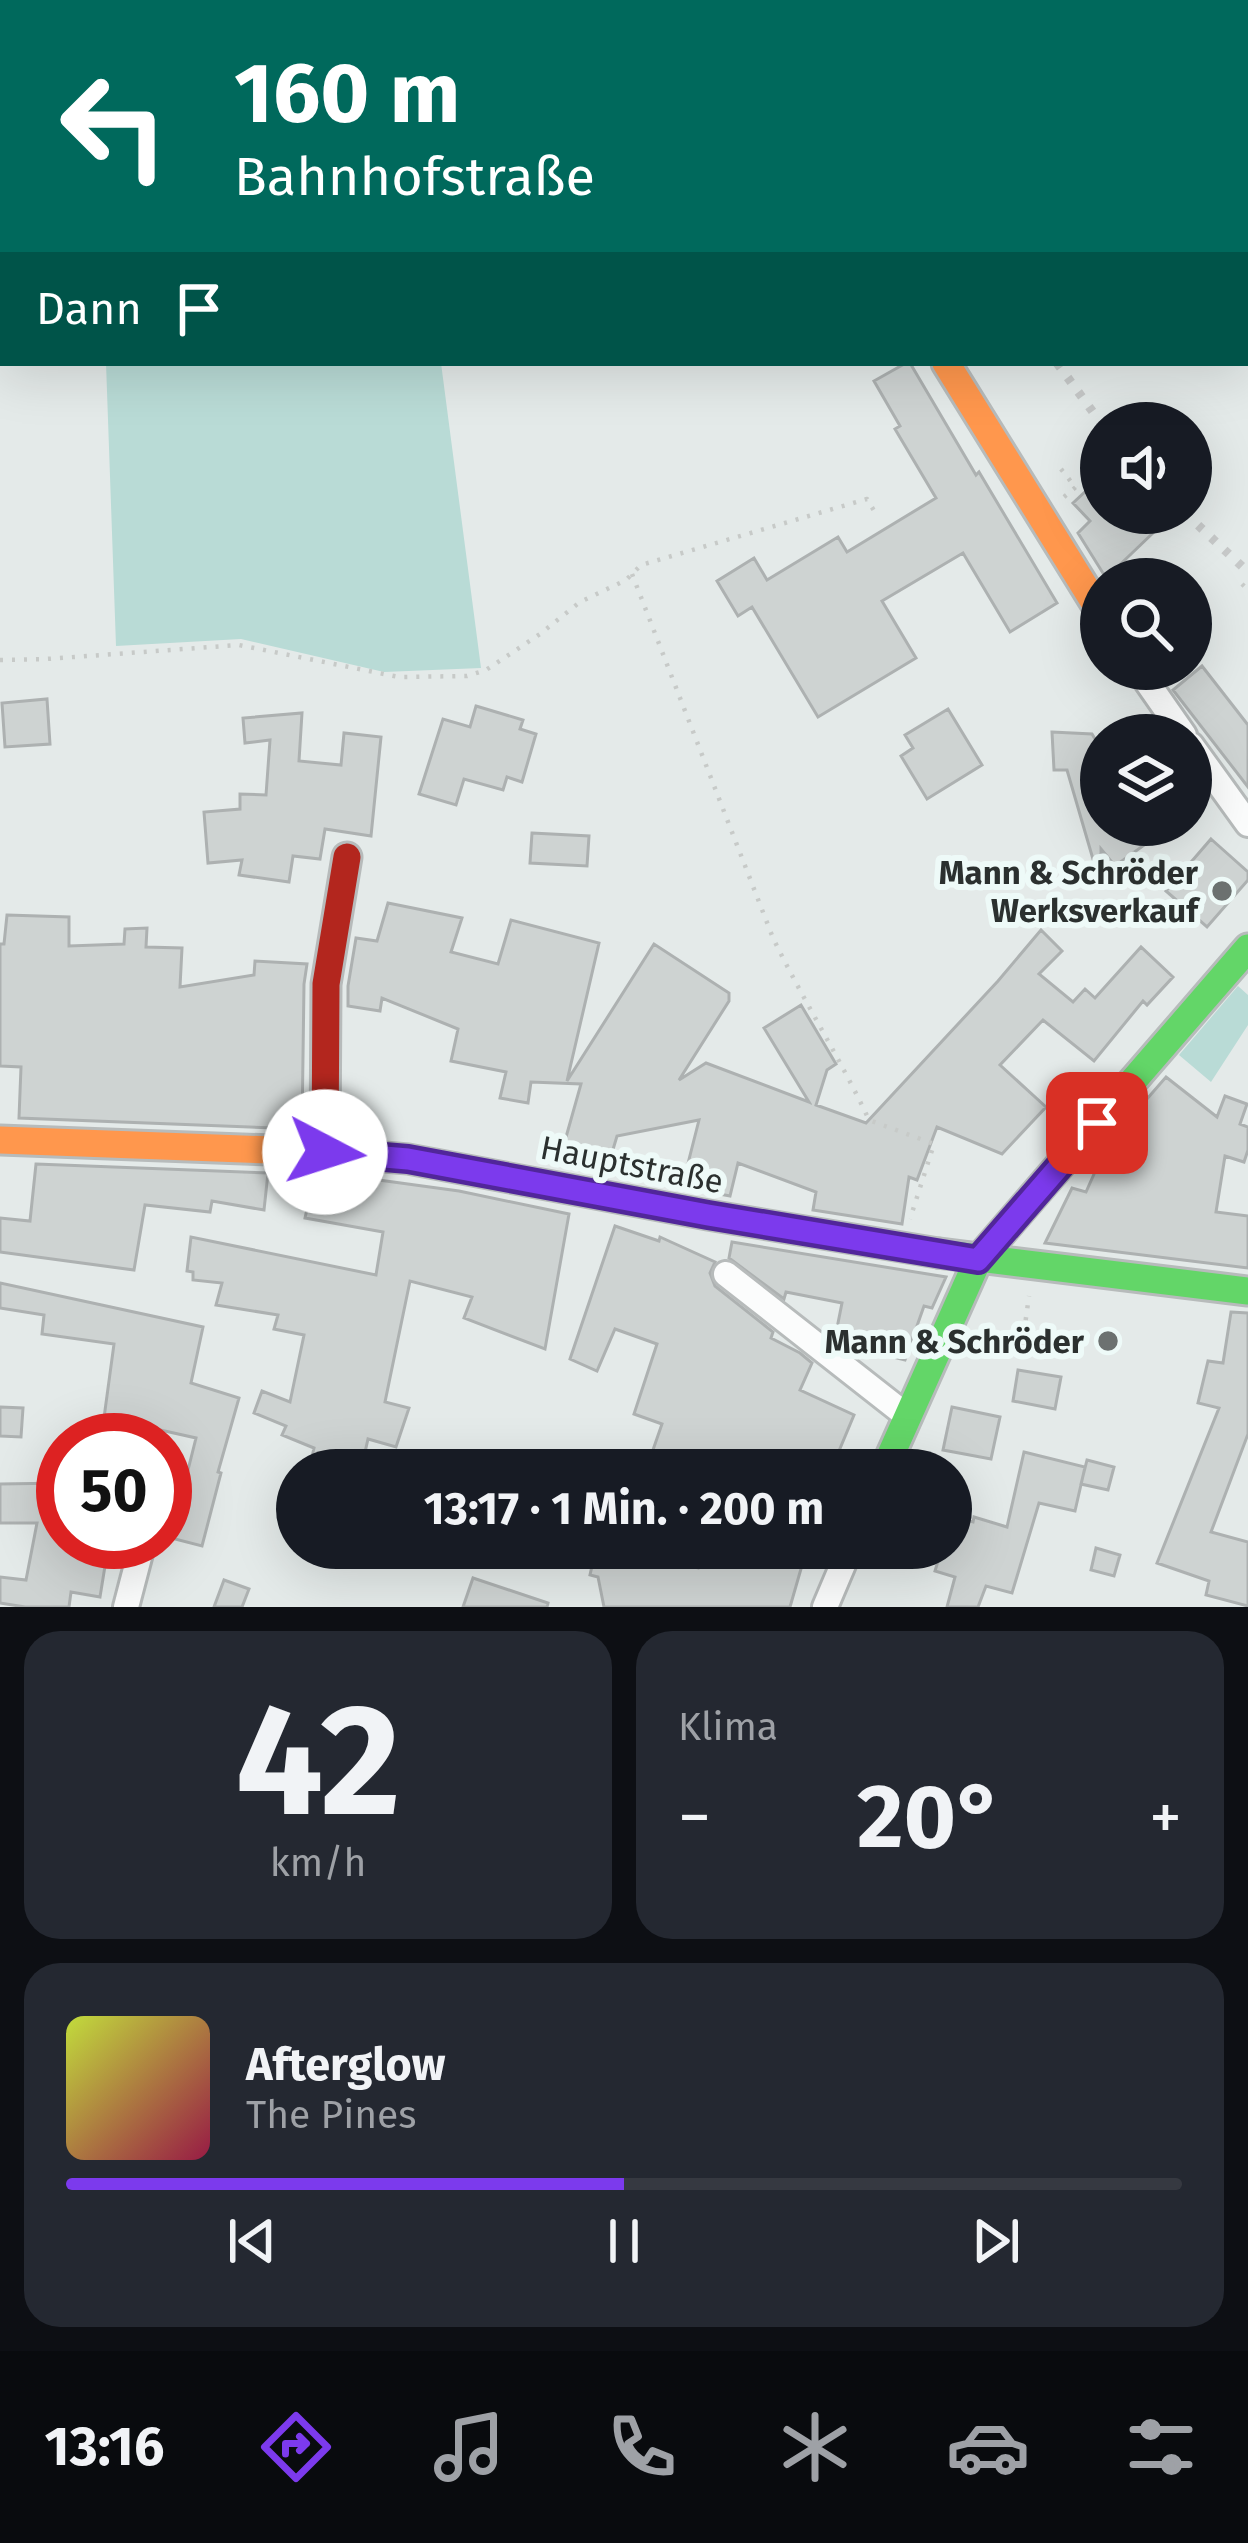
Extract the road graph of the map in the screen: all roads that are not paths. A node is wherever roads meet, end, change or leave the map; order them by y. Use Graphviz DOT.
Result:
graph roads {
  1 [pos="948,366"];
  2 [pos="1080,580"];
  3 [pos="1212,774"];
  4 [pos="1248,824"];
  5 [pos="347,857"];
  6 [pos="1248,948"];
  7 [pos="0,1140"];
  8 [pos="325,1152"];
  9 [pos="978,1260"];
  10 [pos="726,1274"];
  11 [pos="1248,1291"];
  12 [pos="907,1416"];
  13 [pos="893,1449"];
  14 [pos="136,1569"];
  15 [pos="841,1569"];
  16 [pos="126,1607"];
  17 [pos="824,1607"];
  1 -- 2 [label="main road"];
  3 -- 4 [label="street"];
  5 -- 8 [label="main road"];
  6 -- 9 [label="main road"];
  7 -- 8 [label="main road, Hauptstraße"];
  8 -- 9 [label="main road, Hauptstraße"];
  9 -- 11 [label="main road, Hauptstraße"];
  9 -- 12 [label="main road"];
  10 -- 12 [label="street"];
  12 -- 13 [label="main road"];
  14 -- 16 [label="street"];
  15 -- 17 [label="street"];
}
